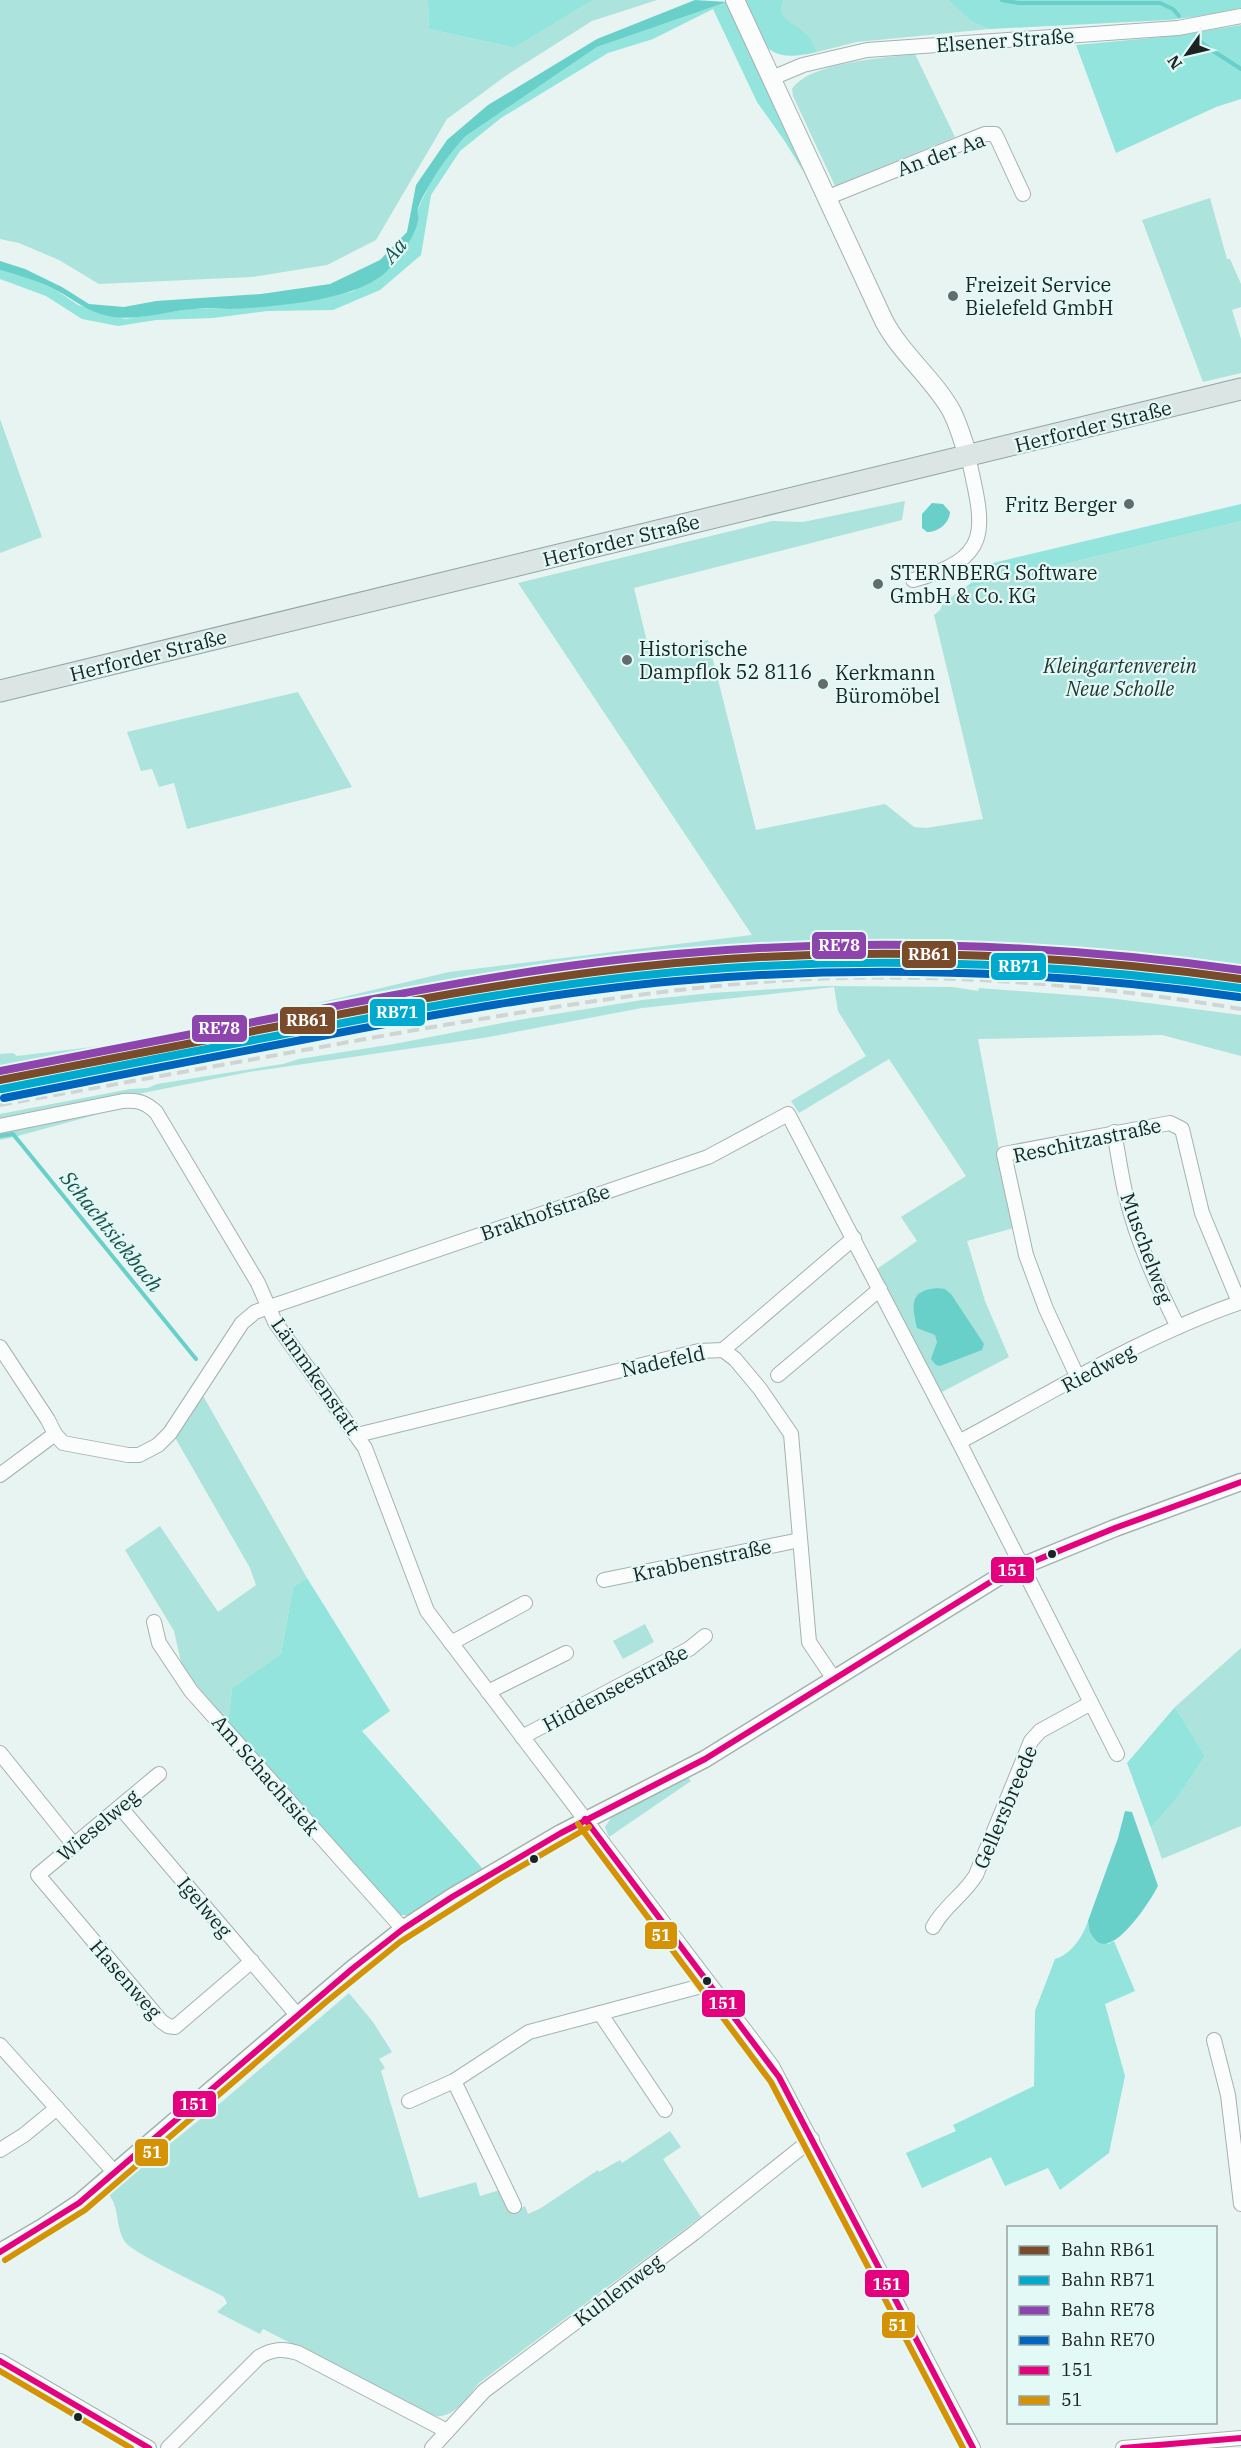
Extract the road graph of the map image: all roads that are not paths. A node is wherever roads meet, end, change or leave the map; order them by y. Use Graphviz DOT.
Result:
graph roads {
  1 [pos="736,2"];
  2 [pos="1241,16"];
  3 [pos="772,78"];
  4 [pos="1023,194"];
  5 [pos="826,198"];
  6 [pos="1241,389"];
  7 [pos="968,456"];
  8 [pos="913,580"];
  9 [pos="0,691"];
  10 [pos="0,1126"];
  11 [pos="1114,1132"];
  12 [pos="854,1238"];
  13 [pos="880,1289"];
  14 [pos="1240,1302"];
  15 [pos="269,1308"];
  16 [pos="1178,1327"];
  17 [pos="0,1347"];
  18 [pos="723,1350"];
  19 [pos="778,1375"];
  20 [pos="1078,1378"];
  21 [pos="357,1435"];
  22 [pos="59,1439"];
  23 [pos="959,1442"];
  24 [pos="0,1475"];
  25 [pos="1241,1482"];
  26 [pos="800,1540"];
  27 [pos="1020,1565"];
  28 [pos="604,1580"];
  29 [pos="525,1603"];
  30 [pos="154,1622"];
  31 [pos="705,1636"];
  32 [pos="451,1643"];
  33 [pos="566,1653"];
  34 [pos="834,1679"];
  35 [pos="488,1692"];
  36 [pos="1091,1702"];
  37 [pos="522,1737"];
  38 [pos="0,1753"];
  39 [pos="1117,1754"];
  40 [pos="159,1774"];
  41 [pos="120,1807"];
  42 [pos="585,1820"];
  43 [pos="74,1845"];
  44 [pos="38,1875"];
  45 [pos="398,1924"];
  46 [pos="933,1927"];
  47 [pos="252,1962"];
  48 [pos="709,1984"];
  49 [pos="293,2011"];
  50 [pos="600,2013"];
  51 [pos="1214,2040"];
  52 [pos="0,2045"];
  53 [pos="454,2081"];
  54 [pos="409,2101"];
  55 [pos="57,2108"];
  56 [pos="665,2110"];
  57 [pos="812,2139"];
  58 [pos="0,2150"];
  59 [pos="110,2168"];
  60 [pos="1241,2204"];
  61 [pos="514,2206"];
  62 [pos="0,2252"];
  63 [pos="0,2361"];
  64 [pos="447,2431"];
  65 [pos="1241,2438"];
  66 [pos="149,2448"];
  67 [pos="168,2448"];
  68 [pos="432,2448"];
  69 [pos="973,2448"];
  70 [pos="1122,2448"];
  1 -- 3 [label="main road"];
  2 -- 3 [label="street, Elsener Straße"];
  3 -- 5 [label="main road"];
  4 -- 5 [label="street, An der Aa"];
  5 -- 7 [label="main road"];
  6 -- 7 [label="main road, Herforder Straße"];
  7 -- 8 [label="street"];
  7 -- 9 [label="main road, Herforder Straße"];
  10 -- 15 [label="street, Lämmkenstatt"];
  11 -- 14 [label="street, Reschitzastraße"];
  11 -- 16 [label="street, Muschelweg"];
  11 -- 20 [label="street, Reschitzastraße"];
  12 -- 13 [label="street, Brakhofstraße"];
  12 -- 15 [label="street, Brakhofstraße"];
  12 -- 18 [label="street"];
  13 -- 19 [label="street"];
  13 -- 23 [label="street, Brakhofstraße"];
  14 -- 16 [label="street, Riedweg"];
  15 -- 21 [label="street, Lämmkenstatt"];
  15 -- 22 [label="street, Brakhofstraße"];
  16 -- 20 [label="street, Riedweg"];
  17 -- 22 [label="street"];
  18 -- 21 [label="street, Nadefeld"];
  18 -- 26 [label="street, Nadefeld"];
  20 -- 23 [label="street, Riedweg"];
  21 -- 32 [label="street, Lämmkenstatt"];
  22 -- 24 [label="street"];
  23 -- 27 [label="street, Brakhofstraße"];
  25 -- 27 [label="street"];
  26 -- 28 [label="street, Krabbenstraße"];
  26 -- 34 [label="street, Nadefeld"];
  27 -- 34 [label="street"];
  27 -- 36 [label="street, Brakhofstraße"];
  29 -- 32 [label="street"];
  30 -- 45 [label="street, Am Schachtsiek"];
  31 -- 37 [label="street, Hiddenseestraße"];
  32 -- 35 [label="street, Lämmkenstatt"];
  33 -- 35 [label="street"];
  34 -- 42 [label="street"];
  35 -- 37 [label="street, Lämmkenstatt"];
  36 -- 39 [label="street, Brakhofstraße"];
  36 -- 46 [label="street, Gellersbreede"];
  37 -- 42 [label="street, Lämmkenstatt"];
  38 -- 43 [label="street"];
  40 -- 41 [label="street, Wieselweg"];
  41 -- 43 [label="street, Wieselweg"];
  41 -- 47 [label="street, Igelweg"];
  42 -- 45 [label="street"];
  42 -- 48 [label="street, Lämmkenstatt"];
  43 -- 44 [label="street, Wieselweg"];
  44 -- 47 [label="street, Hasenweg"];
  45 -- 49 [label="street"];
  47 -- 49 [label="street, Igelweg"];
  48 -- 50 [label="street"];
  48 -- 57 [label="street, Lämmkenstatt"];
  49 -- 59 [label="street"];
  50 -- 53 [label="street"];
  50 -- 56 [label="street"];
  51 -- 60 [label="street"];
  52 -- 55 [label="street"];
  53 -- 54 [label="street"];
  53 -- 61 [label="street"];
  55 -- 58 [label="street"];
  55 -- 59 [label="street"];
  57 -- 64 [label="street, Kuhlenweg"];
  57 -- 69 [label="street, Lämmkenstatt"];
  59 -- 62 [label="street"];
  63 -- 66 [label="street"];
  64 -- 67 [label="street"];
  64 -- 68 [label="street, Kuhlenweg"];
  65 -- 70 [label="street"];
}
